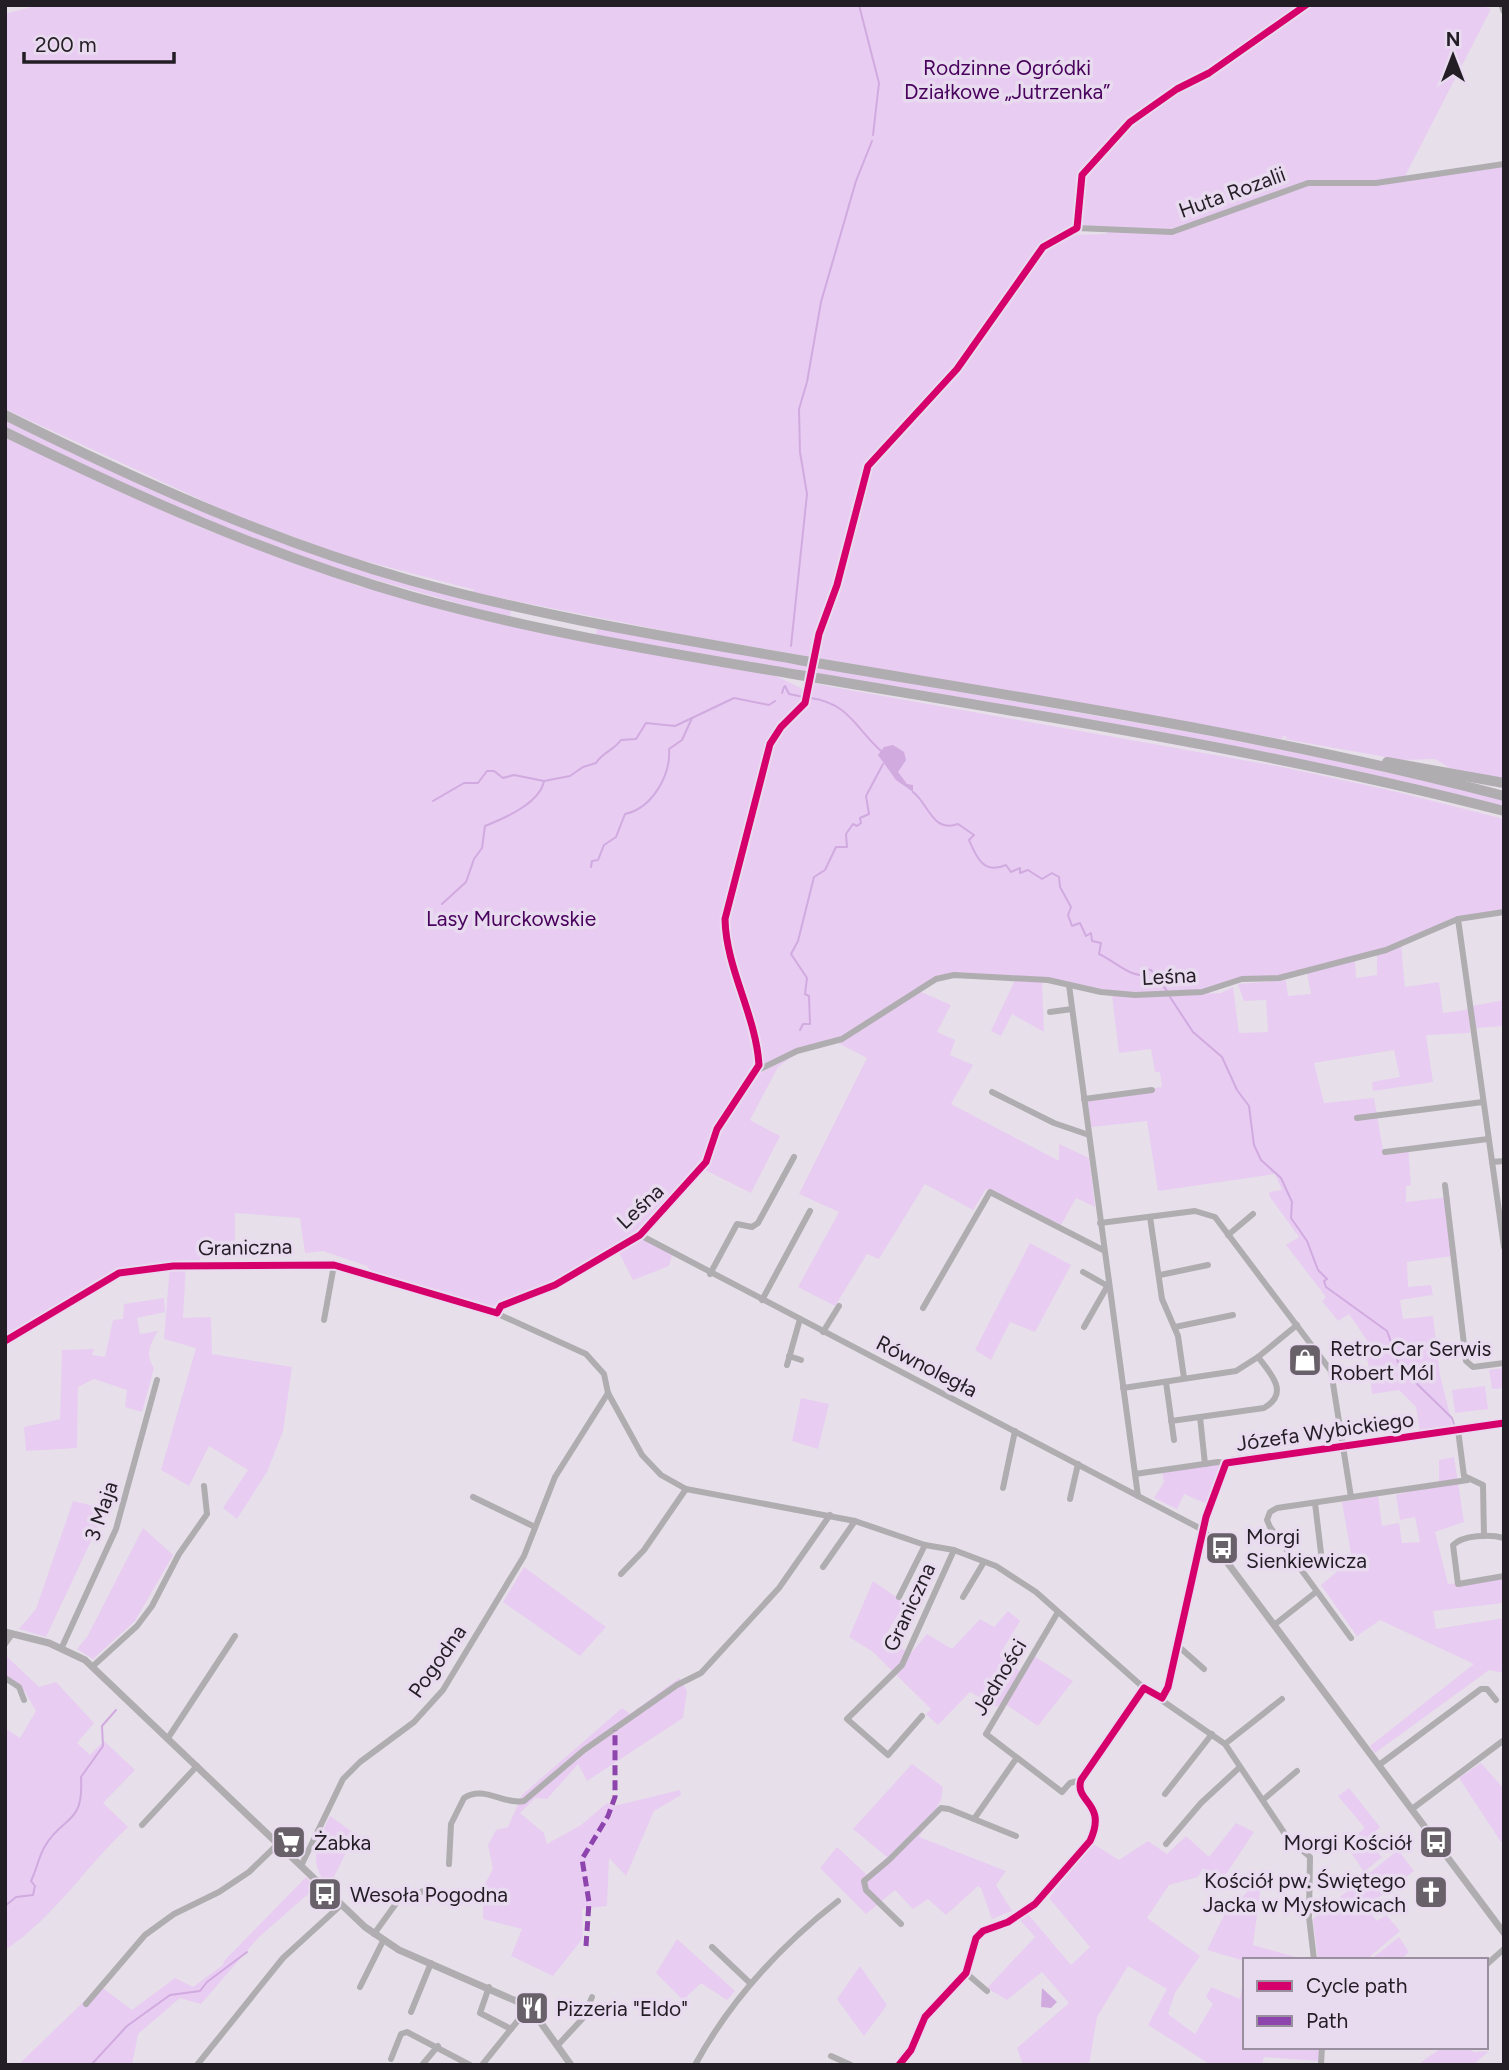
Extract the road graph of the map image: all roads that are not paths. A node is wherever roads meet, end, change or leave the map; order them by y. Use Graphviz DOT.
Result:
graph roads {
  1 [pos="1502,5"];
  2 [pos="1504,11"];
  3 [pos="1219,65"];
  4 [pos="1504,164"];
  5 [pos="5,415"];
  6 [pos="5,432"];
  7 [pos="1346,759"];
  8 [pos="1504,783"];
  9 [pos="1504,796"];
  10 [pos="1504,812"];
  11 [pos="1504,912"];
  12 [pos="1458,919"];
  13 [pos="1069,985"];
  14 [pos="1072,1009"];
  15 [pos="1050,1012"];
  16 [pos="1152,1090"];
  17 [pos="992,1092"];
  18 [pos="1084,1099"];
  19 [pos="1483,1102"];
  20 [pos="1357,1118"];
  21 [pos="1089,1135"];
  22 [pos="1488,1139"];
  23 [pos="1384,1152"];
  24 [pos="794,1157"];
  25 [pos="1504,1161"];
  26 [pos="1492,1162"];
  27 [pos="1446,1185"];
  28 [pos="810,1211"];
  29 [pos="1253,1214"];
  30 [pos="1150,1217"];
  31 [pos="1100,1223"];
  32 [pos="640,1235"];
  33 [pos="1228,1235"];
  34 [pos="1504,1247"];
  35 [pos="1103,1250"];
  36 [pos="334,1265"];
  37 [pos="1208,1265"];
  38 [pos="1083,1272"];
  39 [pos="710,1275"];
  40 [pos="1160,1275"];
  41 [pos="1107,1285"];
  42 [pos="762,1300"];
  43 [pos="839,1306"];
  44 [pos="923,1308"];
  45 [pos="498,1313"];
  46 [pos="1233,1315"];
  47 [pos="800,1319"];
  48 [pos="324,1320"];
  49 [pos="1297,1325"];
  50 [pos="1084,1327"];
  51 [pos="1175,1327"];
  52 [pos="823,1332"];
  53 [pos="5,1341"];
  54 [pos="789,1356"];
  55 [pos="1258,1357"];
  56 [pos="801,1360"];
  57 [pos="1504,1363"];
  58 [pos="787,1365"];
  59 [pos="1184,1378"];
  60 [pos="158,1380"];
  61 [pos="1166,1382"];
  62 [pos="1123,1388"];
  63 [pos="608,1393"];
  64 [pos="1200,1417"];
  65 [pos="1171,1421"];
  66 [pos="1504,1423"];
  67 [pos="1458,1430"];
  68 [pos="1015,1432"];
  69 [pos="1174,1440"];
  70 [pos="1345,1445"];
  71 [pos="1226,1463"];
  72 [pos="1079,1464"];
  73 [pos="1205,1464"];
  74 [pos="1135,1474"];
  75 [pos="1468,1480"];
  76 [pos="204,1486"];
  77 [pos="1003,1488"];
  78 [pos="687,1489"];
  79 [pos="1138,1496"];
  80 [pos="473,1497"];
  81 [pos="1352,1497"];
  82 [pos="1070,1499"];
  83 [pos="1315,1503"];
  84 [pos="830,1515"];
  85 [pos="855,1521"];
  86 [pos="535,1527"];
  87 [pos="1203,1531"];
  88 [pos="1484,1536"];
  89 [pos="1504,1538"];
  90 [pos="925,1545"];
  91 [pos="954,1550"];
  92 [pos="1321,1553"];
  93 [pos="984,1562"];
  94 [pos="823,1567"];
  95 [pos="621,1574"];
  96 [pos="1504,1576"];
  97 [pos="1317,1592"];
  98 [pos="900,1597"];
  99 [pos="963,1597"];
  100 [pos="1058,1612"];
  101 [pos="1274,1625"];
  102 [pos="8,1633"];
  103 [pos="235,1636"];
  104 [pos="1351,1638"];
  105 [pos="5,1644"];
  106 [pos="1177,1645"];
  107 [pos="62,1647"];
  108 [pos="93,1666"];
  109 [pos="1204,1669"];
  110 [pos="5,1678"];
  111 [pos="1144,1688"];
  112 [pos="1162,1698"];
  113 [pos="1282,1699"];
  114 [pos="24,1700"];
  115 [pos="1496,1700"];
  116 [pos="922,1716"];
  117 [pos="1212,1734"];
  118 [pos="168,1738"];
  119 [pos="1504,1740"];
  120 [pos="1225,1744"];
  121 [pos="1017,1759"];
  122 [pos="1379,1765"];
  123 [pos="197,1766"];
  124 [pos="1240,1767"];
  125 [pos="1297,1771"];
  126 [pos="1081,1780"];
  127 [pos="1166,1794"];
  128 [pos="1264,1799"];
  129 [pos="1412,1809"];
  130 [pos="974,1819"];
  131 [pos="142,1825"];
  132 [pos="1016,1836"];
  133 [pos="278,1844"];
  134 [pos="1166,1844"];
  135 [pos="449,1864"];
  136 [pos="301,1866"];
  137 [pos="424,1891"];
  138 [pos="838,1901"];
  139 [pos="341,1905"];
  140 [pos="901,1924"];
  141 [pos="1504,1933"];
  142 [pos="374,1934"];
  143 [pos="383,1941"];
  144 [pos="712,1947"];
  145 [pos="1504,1949"];
  146 [pos="1314,1958"];
  147 [pos="431,1963"];
  148 [pos="1488,1963"];
  149 [pos="966,1973"];
  150 [pos="750,1983"];
  151 [pos="360,1987"];
  152 [pos="489,1987"];
  153 [pos="987,1991"];
  154 [pos="592,1997"];
  155 [pos="86,2004"];
  156 [pos="528,2008"];
  157 [pos="411,2012"];
  158 [pos="511,2029"];
  159 [pos="558,2045"];
  160 [pos="438,2046"];
  161 [pos="831,2056"];
  162 [pos="391,2059"];
  163 [pos="197,2065"];
  164 [pos="422,2065"];
  165 [pos="470,2065"];
  166 [pos="482,2065"];
  167 [pos="571,2065"];
  168 [pos="695,2065"];
  169 [pos="851,2065"];
  170 [pos="899,2065"];
  1 -- 2 [label="street"];
  3 -- 4 [label="street, Huta Rozalii"];
  5 -- 7 [label="highway"];
  6 -- 10 [label="highway"];
  7 -- 8 [label="highway"];
  7 -- 9 [label="highway"];
  11 -- 12 [label="street, Leśna"];
  12 -- 13 [label="street, Leśna"];
  12 -- 19 [label="street"];
  13 -- 14 [label="street"];
  13 -- 32 [label="street, Leśna"];
  14 -- 15 [label="street"];
  14 -- 18 [label="street"];
  16 -- 18 [label="street"];
  17 -- 21 [label="street"];
  18 -- 21 [label="street"];
  19 -- 20 [label="street"];
  19 -- 22 [label="street"];
  21 -- 31 [label="street"];
  22 -- 23 [label="street"];
  22 -- 26 [label="street"];
  24 -- 39 [label="street"];
  25 -- 26 [label="street"];
  26 -- 34 [label="street"];
  27 -- 57 [label="street"];
  28 -- 42 [label="street"];
  29 -- 33 [label="street"];
  30 -- 31 [label="street"];
  30 -- 33 [label="street"];
  30 -- 40 [label="street"];
  31 -- 35 [label="street"];
  32 -- 39 [label="street, Równoległa"];
  32 -- 45 [label="street, Leśna"];
  33 -- 49 [label="street"];
  35 -- 41 [label="street"];
  35 -- 44 [label="street"];
  36 -- 45 [label="street, Graniczna"];
  36 -- 48 [label="street"];
  36 -- 53 [label="street, Graniczna"];
  37 -- 40 [label="street"];
  38 -- 41 [label="street"];
  39 -- 42 [label="street, Równoległa"];
  40 -- 51 [label="street"];
  41 -- 50 [label="street"];
  41 -- 62 [label="street"];
  42 -- 47 [label="street, Równoległa"];
  43 -- 52 [label="street"];
  45 -- 63 [label="street, Graniczna"];
  46 -- 51 [label="street"];
  47 -- 52 [label="street, Równoległa"];
  47 -- 54 [label="street"];
  49 -- 55 [label="street"];
  49 -- 70 [label="street"];
  51 -- 59 [label="street"];
  52 -- 68 [label="street, Równoległa"];
  54 -- 56 [label="street"];
  54 -- 58 [label="street"];
  55 -- 59 [label="street"];
  55 -- 64 [label="street"];
  59 -- 61 [label="street"];
  60 -- 107 [label="street, 3 Maja"];
  61 -- 62 [label="street"];
  61 -- 65 [label="street"];
  62 -- 74 [label="street"];
  63 -- 78 [label="street, Graniczna"];
  63 -- 86 [label="street, Pogodna"];
  64 -- 65 [label="street"];
  64 -- 73 [label="street"];
  65 -- 69 [label="street"];
  66 -- 67 [label="street, Józefa Wybickiego"];
  67 -- 70 [label="street, Józefa Wybickiego"];
  67 -- 75 [label="street"];
  68 -- 72 [label="street, Równoległa"];
  68 -- 77 [label="street"];
  70 -- 71 [label="street, Józefa Wybickiego"];
  70 -- 81 [label="street"];
  71 -- 73 [label="street, Józefa Wybickiego"];
  71 -- 87 [label="street, Józefa Wybickiego"];
  72 -- 79 [label="street, Równoległa"];
  72 -- 82 [label="street"];
  73 -- 74 [label="street, Józefa Wybickiego"];
  74 -- 79 [label="street"];
  75 -- 81 [label="street"];
  75 -- 88 [label="street"];
  76 -- 108 [label="street"];
  78 -- 84 [label="street, Graniczna"];
  78 -- 95 [label="street"];
  79 -- 87 [label="street, Równoległa"];
  80 -- 86 [label="street"];
  81 -- 83 [label="street"];
  83 -- 92 [label="street"];
  83 -- 97 [label="street"];
  84 -- 85 [label="street, Graniczna"];
  84 -- 135 [label="street"];
  85 -- 90 [label="street, Graniczna"];
  85 -- 94 [label="street"];
  86 -- 136 [label="street, Pogodna"];
  87 -- 101 [label="street"];
  87 -- 106 [label="street, Józefa Wybickiego"];
  88 -- 89 [label="street"];
  88 -- 96 [label="street"];
  90 -- 91 [label="street, Graniczna"];
  90 -- 98 [label="street, Graniczna"];
  91 -- 93 [label="street, Graniczna"];
  91 -- 116 [label="street, Graniczna"];
  93 -- 99 [label="street"];
  93 -- 100 [label="street, Graniczna"];
  97 -- 101 [label="street"];
  97 -- 104 [label="street"];
  100 -- 111 [label="street, Graniczna"];
  100 -- 121 [label="street, Jedności"];
  101 -- 122 [label="street"];
  102 -- 105 [label="street"];
  102 -- 107 [label="street"];
  103 -- 118 [label="street"];
  106 -- 109 [label="street"];
  106 -- 112 [label="street, Józefa Wybickiego"];
  107 -- 108 [label="street"];
  108 -- 118 [label="street"];
  110 -- 114 [label="street"];
  111 -- 112 [label="street, Graniczna"];
  111 -- 126 [label="street"];
  112 -- 117 [label="street, Graniczna"];
  113 -- 120 [label="street"];
  115 -- 122 [label="street"];
  117 -- 120 [label="street, Graniczna"];
  117 -- 127 [label="street"];
  118 -- 123 [label="street"];
  119 -- 129 [label="street"];
  120 -- 124 [label="street, Graniczna"];
  121 -- 126 [label="street"];
  121 -- 130 [label="street"];
  122 -- 129 [label="street"];
  123 -- 131 [label="street"];
  123 -- 133 [label="street"];
  124 -- 128 [label="street, Graniczna"];
  124 -- 134 [label="street"];
  125 -- 128 [label="street"];
  126 -- 149 [label="street"];
  128 -- 146 [label="street, Graniczna"];
  129 -- 141 [label="street"];
  130 -- 132 [label="street"];
  130 -- 140 [label="street"];
  133 -- 136 [label="street"];
  133 -- 155 [label="street"];
  136 -- 139 [label="street"];
  137 -- 142 [label="street"];
  138 -- 150 [label="street"];
  139 -- 142 [label="street"];
  139 -- 163 [label="street"];
  142 -- 143 [label="street"];
  143 -- 147 [label="street"];
  143 -- 151 [label="street"];
  144 -- 150 [label="street"];
  145 -- 148 [label="street"];
  147 -- 152 [label="street"];
  147 -- 157 [label="street"];
  149 -- 153 [label="street"];
  149 -- 170 [label="street"];
  150 -- 168 [label="street"];
  152 -- 156 [label="street"];
  152 -- 158 [label="street"];
  154 -- 159 [label="street"];
  156 -- 158 [label="street"];
  156 -- 159 [label="street"];
  158 -- 166 [label="street"];
  159 -- 167 [label="street"];
  160 -- 162 [label="street"];
  160 -- 164 [label="street"];
  160 -- 165 [label="street"];
  161 -- 169 [label="street"];
}
